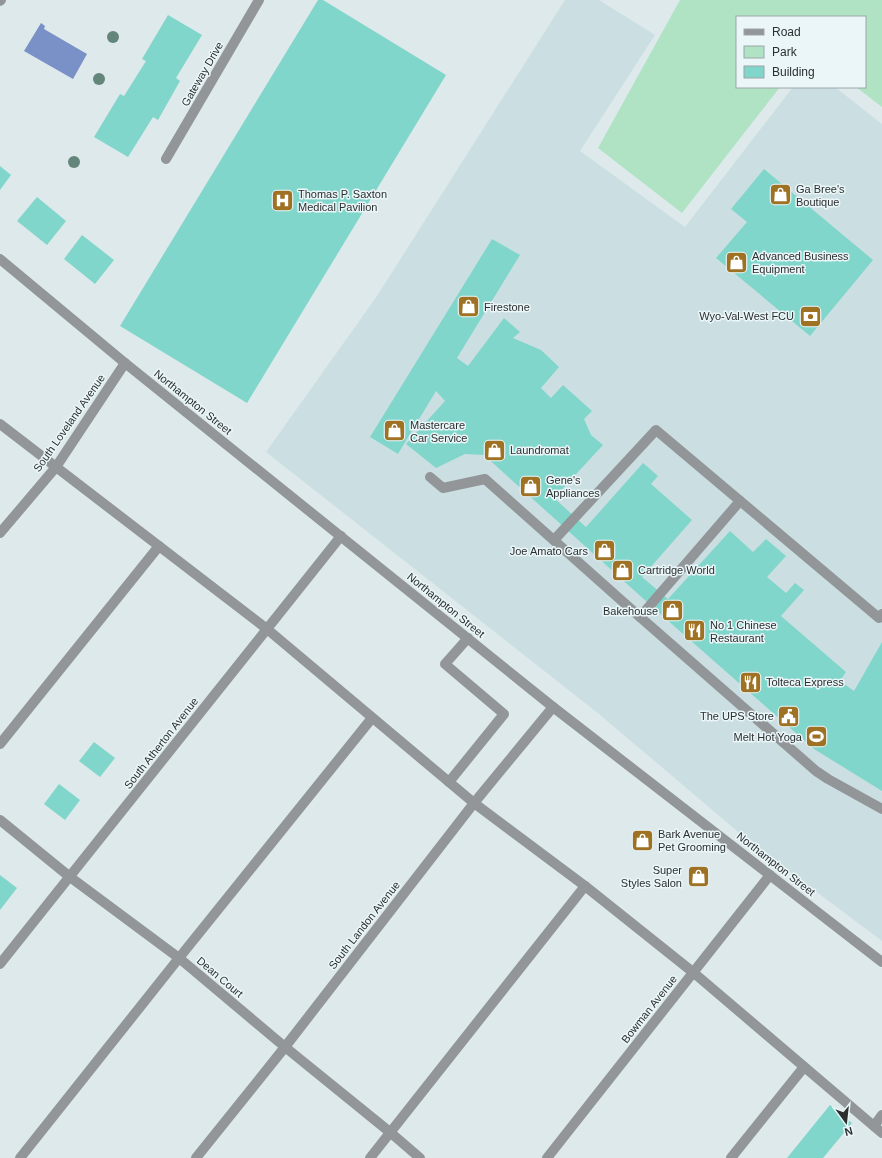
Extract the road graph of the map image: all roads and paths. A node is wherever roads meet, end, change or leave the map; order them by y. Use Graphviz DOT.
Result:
graph roads {
  1 [pos="259,0"];
  2 [pos="166,159"];
  3 [pos="0,259"];
  4 [pos="125,363"];
  5 [pos="0,424"];
  6 [pos="56,467"];
  7 [pos="430,477"];
  8 [pos="740,501"];
  9 [pos="0,533"];
  10 [pos="341,536"];
  11 [pos="554,540"];
  12 [pos="159,546"];
  13 [pos="882,614"];
  14 [pos="640,617"];
  15 [pos="267,629"];
  16 [pos="468,638"];
  17 [pos="553,707"];
  18 [pos="372,718"];
  19 [pos="0,744"];
  20 [pos="449,782"];
  21 [pos="474,803"];
  22 [pos="882,809"];
  23 [pos="0,820"];
  24 [pos="770,876"];
  25 [pos="70,877"];
  26 [pos="585,886"];
  27 [pos="179,958"];
  28 [pos="882,962"];
  29 [pos="0,964"];
  30 [pos="694,973"];
  31 [pos="285,1047"];
  32 [pos="804,1067"];
  33 [pos="882,1116"];
  34 [pos="874,1126"];
  35 [pos="391,1132"];
  36 [pos="882,1133"];
  37 [pos="20,1158"];
  38 [pos="196,1158"];
  39 [pos="370,1158"];
  40 [pos="420,1158"];
  41 [pos="547,1158"];
  42 [pos="731,1158"];
  1 -- 2 [label="street, Gateway Drive"];
  3 -- 4 [label="street, Northampton Street"];
  4 -- 6 [label="street, South Loveland Avenue"];
  4 -- 10 [label="street, Northampton Street"];
  5 -- 6 [label="street"];
  6 -- 9 [label="street, South Loveland Avenue"];
  6 -- 12 [label="street"];
  7 -- 11 [label="street"];
  8 -- 11 [label="street"];
  8 -- 13 [label="street"];
  8 -- 14 [label="street"];
  10 -- 15 [label="street, South Atherton Avenue"];
  10 -- 16 [label="street, Northampton Street"];
  11 -- 14 [label="street"];
  12 -- 15 [label="street"];
  12 -- 19 [label="street"];
  14 -- 22 [label="street"];
  15 -- 18 [label="street"];
  15 -- 25 [label="street, South Atherton Avenue"];
  16 -- 17 [label="street, Northampton Street"];
  16 -- 20 [label="street"];
  17 -- 21 [label="street, South Landon Avenue"];
  17 -- 24 [label="street, Northampton Street"];
  18 -- 20 [label="street"];
  18 -- 27 [label="street"];
  20 -- 21 [label="street"];
  21 -- 26 [label="street"];
  21 -- 31 [label="street, South Landon Avenue"];
  23 -- 25 [label="street, Dean Court"];
  24 -- 28 [label="street, Northampton Street"];
  24 -- 30 [label="street, Bowman Avenue"];
  25 -- 27 [label="street, Dean Court"];
  25 -- 29 [label="street, South Atherton Avenue"];
  26 -- 30 [label="street"];
  26 -- 35 [label="street"];
  27 -- 31 [label="street, Dean Court"];
  27 -- 37 [label="street"];
  30 -- 32 [label="street"];
  30 -- 41 [label="street, Bowman Avenue"];
  31 -- 35 [label="street, Dean Court"];
  31 -- 38 [label="street, South Landon Avenue"];
  32 -- 34 [label="street"];
  32 -- 42 [label="street"];
  33 -- 34 [label="street"];
  34 -- 36 [label="street"];
  35 -- 39 [label="street"];
  35 -- 40 [label="street, Dean Court"];
}
